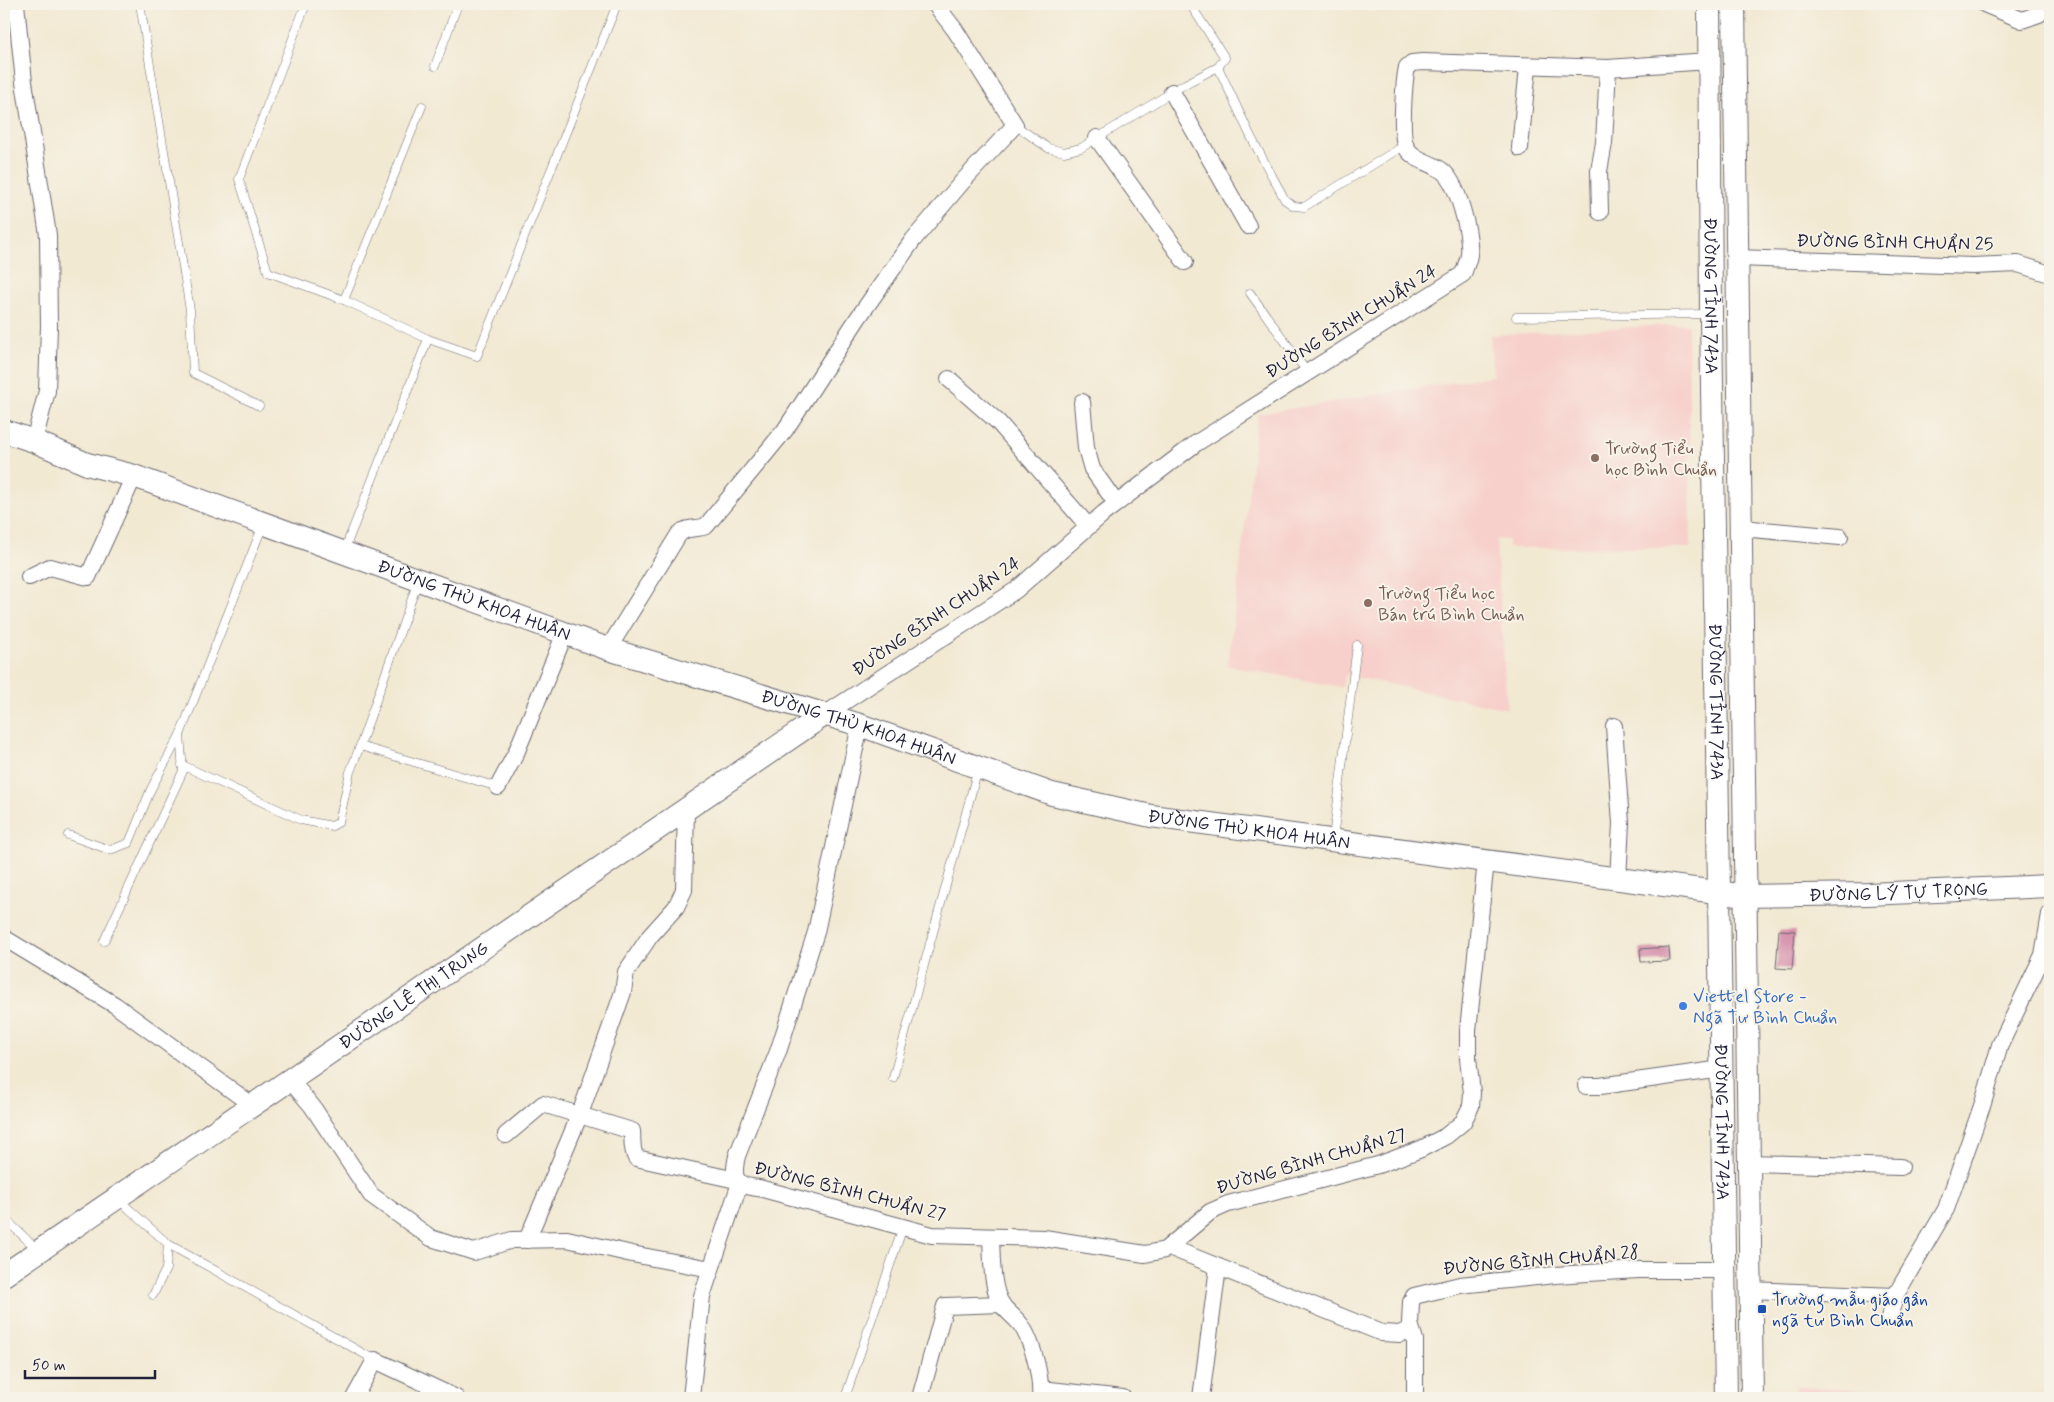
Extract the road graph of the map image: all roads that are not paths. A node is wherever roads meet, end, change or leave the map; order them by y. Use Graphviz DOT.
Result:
graph roads {
  1 [pos="16,4"];
  2 [pos="140,4"];
  3 [pos="306,4"];
  4 [pos="458,4"];
  5 [pos="617,4"];
  6 [pos="935,4"];
  7 [pos="1190,4"];
  8 [pos="1709,4"];
  9 [pos="1734,4"];
  10 [pos="1984,4"];
  11 [pos="2039,14"];
  12 [pos="1708,61"];
  13 [pos="435,66"];
  14 [pos="1218,67"];
  15 [pos="1528,67"];
  16 [pos="1608,68"];
  17 [pos="1172,92"];
  18 [pos="422,106"];
  19 [pos="1015,125"];
  20 [pos="1097,138"];
  21 [pos="1405,145"];
  22 [pos="1520,148"];
  23 [pos="1600,212"];
  24 [pos="1248,226"];
  25 [pos="1738,258"];
  26 [pos="1185,262"];
  27 [pos="2050,274"];
  28 [pos="1250,293"];
  29 [pos="344,300"];
  30 [pos="1711,314"];
  31 [pos="1516,317"];
  32 [pos="428,339"];
  33 [pos="1307,372"];
  34 [pos="949,379"];
  35 [pos="1082,402"];
  36 [pos="259,406"];
  37 [pos="4,431"];
  38 [pos="34,441"];
  39 [pos="134,476"];
  40 [pos="1116,503"];
  41 [pos="264,523"];
  42 [pos="1088,526"];
  43 [pos="1741,528"];
  44 [pos="1840,537"];
  45 [pos="343,552"];
  46 [pos="29,577"];
  47 [pos="419,579"];
  48 [pos="565,633"];
  49 [pos="1357,645"];
  50 [pos="608,649"];
  51 [pos="824,715"];
  52 [pos="860,725"];
  53 [pos="1614,726"];
  54 [pos="180,735"];
  55 [pos="360,746"];
  56 [pos="182,765"];
  57 [pos="978,768"];
  58 [pos="498,787"];
  59 [pos="686,809"];
  60 [pos="68,835"];
  61 [pos="1333,840"];
  62 [pos="1486,861"];
  63 [pos="1618,879"];
  64 [pos="2050,886"];
  65 [pos="1720,893"];
  66 [pos="1746,896"];
  67 [pos="2050,914"];
  68 [pos="4,938"];
  69 [pos="104,941"];
  70 [pos="1722,1069"];
  71 [pos="893,1078"];
  72 [pos="290,1080"];
  73 [pos="1586,1086"];
  74 [pos="252,1105"];
  75 [pos="580,1114"];
  76 [pos="506,1136"];
  77 [pos="1748,1163"];
  78 [pos="1901,1166"];
  79 [pos="738,1182"];
  80 [pos="117,1198"];
  81 [pos="4,1218"];
  82 [pos="903,1228"];
  83 [pos="991,1237"];
  84 [pos="527,1240"];
  85 [pos="168,1244"];
  86 [pos="1169,1247"];
  87 [pos="39,1251"];
  88 [pos="1218,1267"];
  89 [pos="711,1269"];
  90 [pos="1724,1270"];
  91 [pos="4,1275"];
  92 [pos="1750,1290"];
  93 [pos="153,1295"];
  94 [pos="1895,1296"];
  95 [pos="1002,1304"];
  96 [pos="1889,1318"];
  97 [pos="1410,1324"];
  98 [pos="375,1360"];
  99 [pos="433,1394"];
  100 [pos="1040,1394"];
  101 [pos="354,1398"];
  102 [pos="456,1398"];
  103 [pos="691,1398"];
  104 [pos="845,1398"];
  105 [pos="920,1398"];
  106 [pos="1123,1398"];
  107 [pos="1201,1398"];
  108 [pos="1415,1398"];
  109 [pos="1726,1398"];
  110 [pos="1752,1398"];
  1 -- 38 [label="street"];
  2 -- 36 [label="lane"];
  3 -- 29 [label="lane"];
  4 -- 13 [label="lane"];
  5 -- 32 [label="lane"];
  6 -- 19 [label="street"];
  7 -- 14 [label="lane"];
  8 -- 12 [label="main road, ĐƯỜNG TỈNH 743A"];
  9 -- 25 [label="main road, ĐƯỜNG TỈNH 743A"];
  10 -- 11 [label="street"];
  12 -- 16 [label="street"];
  12 -- 30 [label="main road, ĐƯỜNG TỈNH 743A"];
  14 -- 17 [label="lane"];
  14 -- 21 [label="lane"];
  15 -- 16 [label="street"];
  15 -- 21 [label="street"];
  15 -- 22 [label="street"];
  16 -- 23 [label="street"];
  17 -- 20 [label="lane"];
  17 -- 24 [label="street"];
  18 -- 29 [label="lane"];
  19 -- 20 [label="lane"];
  19 -- 50 [label="street"];
  20 -- 26 [label="street"];
  21 -- 33 [label="street, ĐƯỜNG BÌNH CHUẨN 24"];
  25 -- 27 [label="street, ĐƯỜNG BÌNH CHUẨN 25"];
  25 -- 43 [label="main road, ĐƯỜNG TỈNH 743A"];
  28 -- 33 [label="lane"];
  29 -- 32 [label="lane"];
  30 -- 31 [label="lane"];
  30 -- 65 [label="main road, ĐƯỜNG TỈNH 743A"];
  32 -- 45 [label="lane"];
  33 -- 40 [label="street, ĐƯỜNG BÌNH CHUẨN 24"];
  34 -- 42 [label="street"];
  35 -- 40 [label="street"];
  37 -- 38 [label="main road, ĐƯỜNG THỦ KHOA HUÂN"];
  38 -- 39 [label="main road, ĐƯỜNG THỦ KHOA HUÂN"];
  39 -- 41 [label="main road, ĐƯỜNG THỦ KHOA HUÂN"];
  39 -- 46 [label="street"];
  40 -- 42 [label="street, ĐƯỜNG BÌNH CHUẨN 24"];
  41 -- 45 [label="main road, ĐƯỜNG THỦ KHOA HUÂN"];
  41 -- 54 [label="lane"];
  42 -- 51 [label="street, ĐƯỜNG BÌNH CHUẨN 24"];
  43 -- 44 [label="street"];
  43 -- 66 [label="main road, ĐƯỜNG TỈNH 743A"];
  45 -- 47 [label="main road, ĐƯỜNG THỦ KHOA HUÂN"];
  47 -- 48 [label="main road, ĐƯỜNG THỦ KHOA HUÂN"];
  47 -- 55 [label="lane"];
  48 -- 50 [label="main road, ĐƯỜNG THỦ KHOA HUÂN"];
  48 -- 58 [label="street"];
  49 -- 61 [label="lane"];
  50 -- 51 [label="main road, ĐƯỜNG THỦ KHOA HUÂN"];
  51 -- 52 [label="main road, ĐƯỜNG THỦ KHOA HUÂN"];
  51 -- 59 [label="main road, ĐƯỜNG LÊ THỊ TRUNG"];
  52 -- 57 [label="main road, ĐƯỜNG THỦ KHOA HUÂN"];
  52 -- 79 [label="street, ĐƯỜNG BÌNH CHUẨN 27"];
  53 -- 63 [label="street"];
  54 -- 56 [label="lane"];
  54 -- 60 [label="lane"];
  55 -- 56 [label="lane"];
  55 -- 58 [label="lane"];
  56 -- 69 [label="lane"];
  57 -- 61 [label="main road, ĐƯỜNG THỦ KHOA HUÂN"];
  57 -- 71 [label="lane"];
  59 -- 72 [label="main road, ĐƯỜNG LÊ THỊ TRUNG"];
  59 -- 75 [label="street"];
  61 -- 62 [label="main road, ĐƯỜNG THỦ KHOA HUÂN"];
  62 -- 63 [label="main road, ĐƯỜNG THỦ KHOA HUÂN"];
  62 -- 86 [label="street, ĐƯỜNG BÌNH CHUẨN 27"];
  63 -- 65 [label="main road, ĐƯỜNG THỦ KHOA HUÂN"];
  64 -- 66 [label="main road, ĐƯỜNG LÝ TỰ TRỌNG"];
  65 -- 66 [label="main road, ĐƯỜNG THỦ KHOA HUÂN"];
  65 -- 70 [label="main road, ĐƯỜNG TỈNH 743A"];
  66 -- 77 [label="main road, ĐƯỜNG TỈNH 743A"];
  67 -- 94 [label="street"];
  68 -- 74 [label="street"];
  70 -- 73 [label="street"];
  70 -- 90 [label="main road, ĐƯỜNG TỈNH 743A"];
  72 -- 74 [label="main road, ĐƯỜNG LÊ THỊ TRUNG"];
  72 -- 84 [label="street"];
  74 -- 80 [label="main road, ĐƯỜNG LÊ THỊ TRUNG"];
  75 -- 76 [label="street"];
  75 -- 79 [label="street"];
  75 -- 84 [label="street"];
  77 -- 78 [label="street"];
  77 -- 92 [label="main road, ĐƯỜNG TỈNH 743A"];
  79 -- 82 [label="street, ĐƯỜNG BÌNH CHUẨN 27"];
  79 -- 89 [label="street"];
  80 -- 85 [label="lane"];
  80 -- 87 [label="main road, ĐƯỜNG LÊ THỊ TRUNG"];
  81 -- 87 [label="lane"];
  82 -- 83 [label="street, ĐƯỜNG BÌNH CHUẨN 27"];
  82 -- 104 [label="lane"];
  83 -- 86 [label="street, ĐƯỜNG BÌNH CHUẨN 27"];
  83 -- 95 [label="street"];
  84 -- 89 [label="street"];
  85 -- 93 [label="lane"];
  85 -- 98 [label="lane"];
  86 -- 88 [label="street"];
  87 -- 91 [label="main road, ĐƯỜNG LÊ THỊ TRUNG"];
  88 -- 97 [label="street"];
  88 -- 107 [label="street"];
  89 -- 103 [label="street"];
  90 -- 97 [label="street, ĐƯỜNG BÌNH CHUẨN 28"];
  90 -- 109 [label="main road, ĐƯỜNG TỈNH 743A"];
  92 -- 94 [label="street"];
  92 -- 110 [label="main road, ĐƯỜNG TỈNH 743A"];
  94 -- 96 [label="street"];
  95 -- 100 [label="street"];
  95 -- 105 [label="street"];
  97 -- 108 [label="street"];
  98 -- 99 [label="street"];
  98 -- 101 [label="street"];
  99 -- 102 [label="street"];
  100 -- 106 [label="street"];
}
